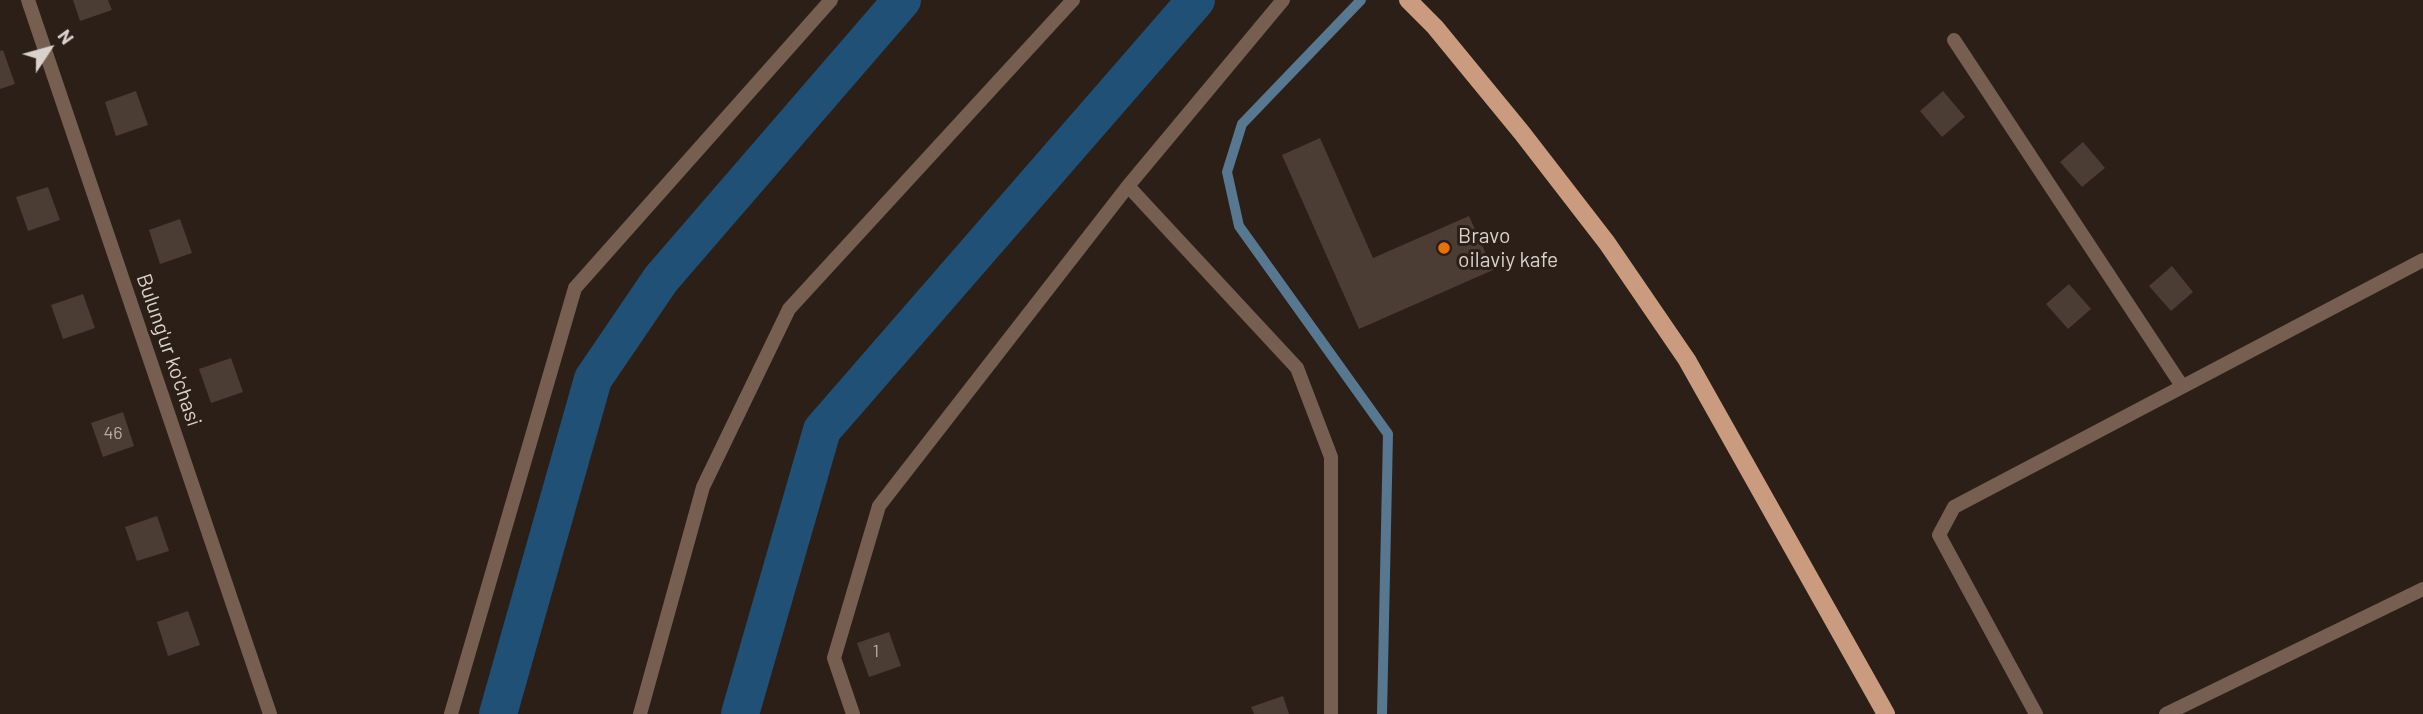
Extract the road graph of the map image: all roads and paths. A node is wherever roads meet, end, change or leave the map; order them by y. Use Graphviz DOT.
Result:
graph roads {
  1 [pos="29,0"];
  2 [pos="831,0"];
  3 [pos="1073,0"];
  4 [pos="1283,0"];
  5 [pos="1408,0"];
  6 [pos="1954,40"];
  7 [pos="1128,186"];
  8 [pos="2423,260"];
  9 [pos="2182,386"];
  10 [pos="2423,589"];
  11 [pos="2189,709"];
  12 [pos="270,714"];
  13 [pos="451,714"];
  14 [pos="640,714"];
  15 [pos="853,714"];
  16 [pos="1331,714"];
  17 [pos="1886,714"];
  18 [pos="2036,714"];
  19 [pos="2166,714"];
  1 -- 12 [label="street, Bulung'ur ko'chasi"];
  2 -- 13 [label="street"];
  3 -- 14 [label="street"];
  4 -- 7 [label="street"];
  5 -- 17 [label="main road"];
  6 -- 9 [label="street"];
  7 -- 15 [label="street"];
  7 -- 16 [label="street"];
  8 -- 9 [label="street"];
  9 -- 18 [label="street"];
  10 -- 11 [label="street"];
  11 -- 19 [label="street"];
}
